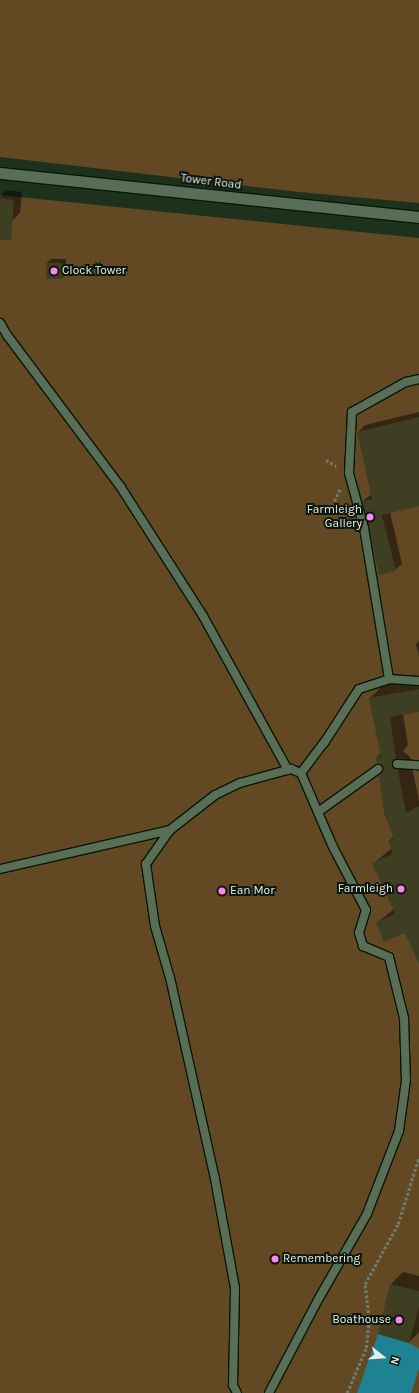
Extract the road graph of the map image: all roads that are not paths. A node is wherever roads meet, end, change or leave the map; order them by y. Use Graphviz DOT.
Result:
graph roads {
  1 [pos="0,173"];
  2 [pos="419,217"];
  3 [pos="0,323"];
  4 [pos="419,379"];
  5 [pos="389,679"];
  6 [pos="419,681"];
  7 [pos="397,764"];
  8 [pos="419,765"];
  9 [pos="378,769"];
  10 [pos="288,770"];
  11 [pos="301,773"];
  12 [pos="318,812"];
  13 [pos="170,830"];
  14 [pos="0,869"];
  15 [pos="237,1393"];
  16 [pos="270,1393"];
  1 -- 2 [label="street, Tower Road"];
  3 -- 10 [label="lane"];
  4 -- 5 [label="lane"];
  5 -- 6 [label="lane"];
  5 -- 11 [label="lane"];
  7 -- 8 [label="lane"];
  9 -- 12 [label="lane"];
  10 -- 11 [label="lane"];
  10 -- 13 [label="lane"];
  11 -- 12 [label="lane"];
  12 -- 16 [label="lane"];
  13 -- 14 [label="lane"];
  13 -- 15 [label="lane"];
}
